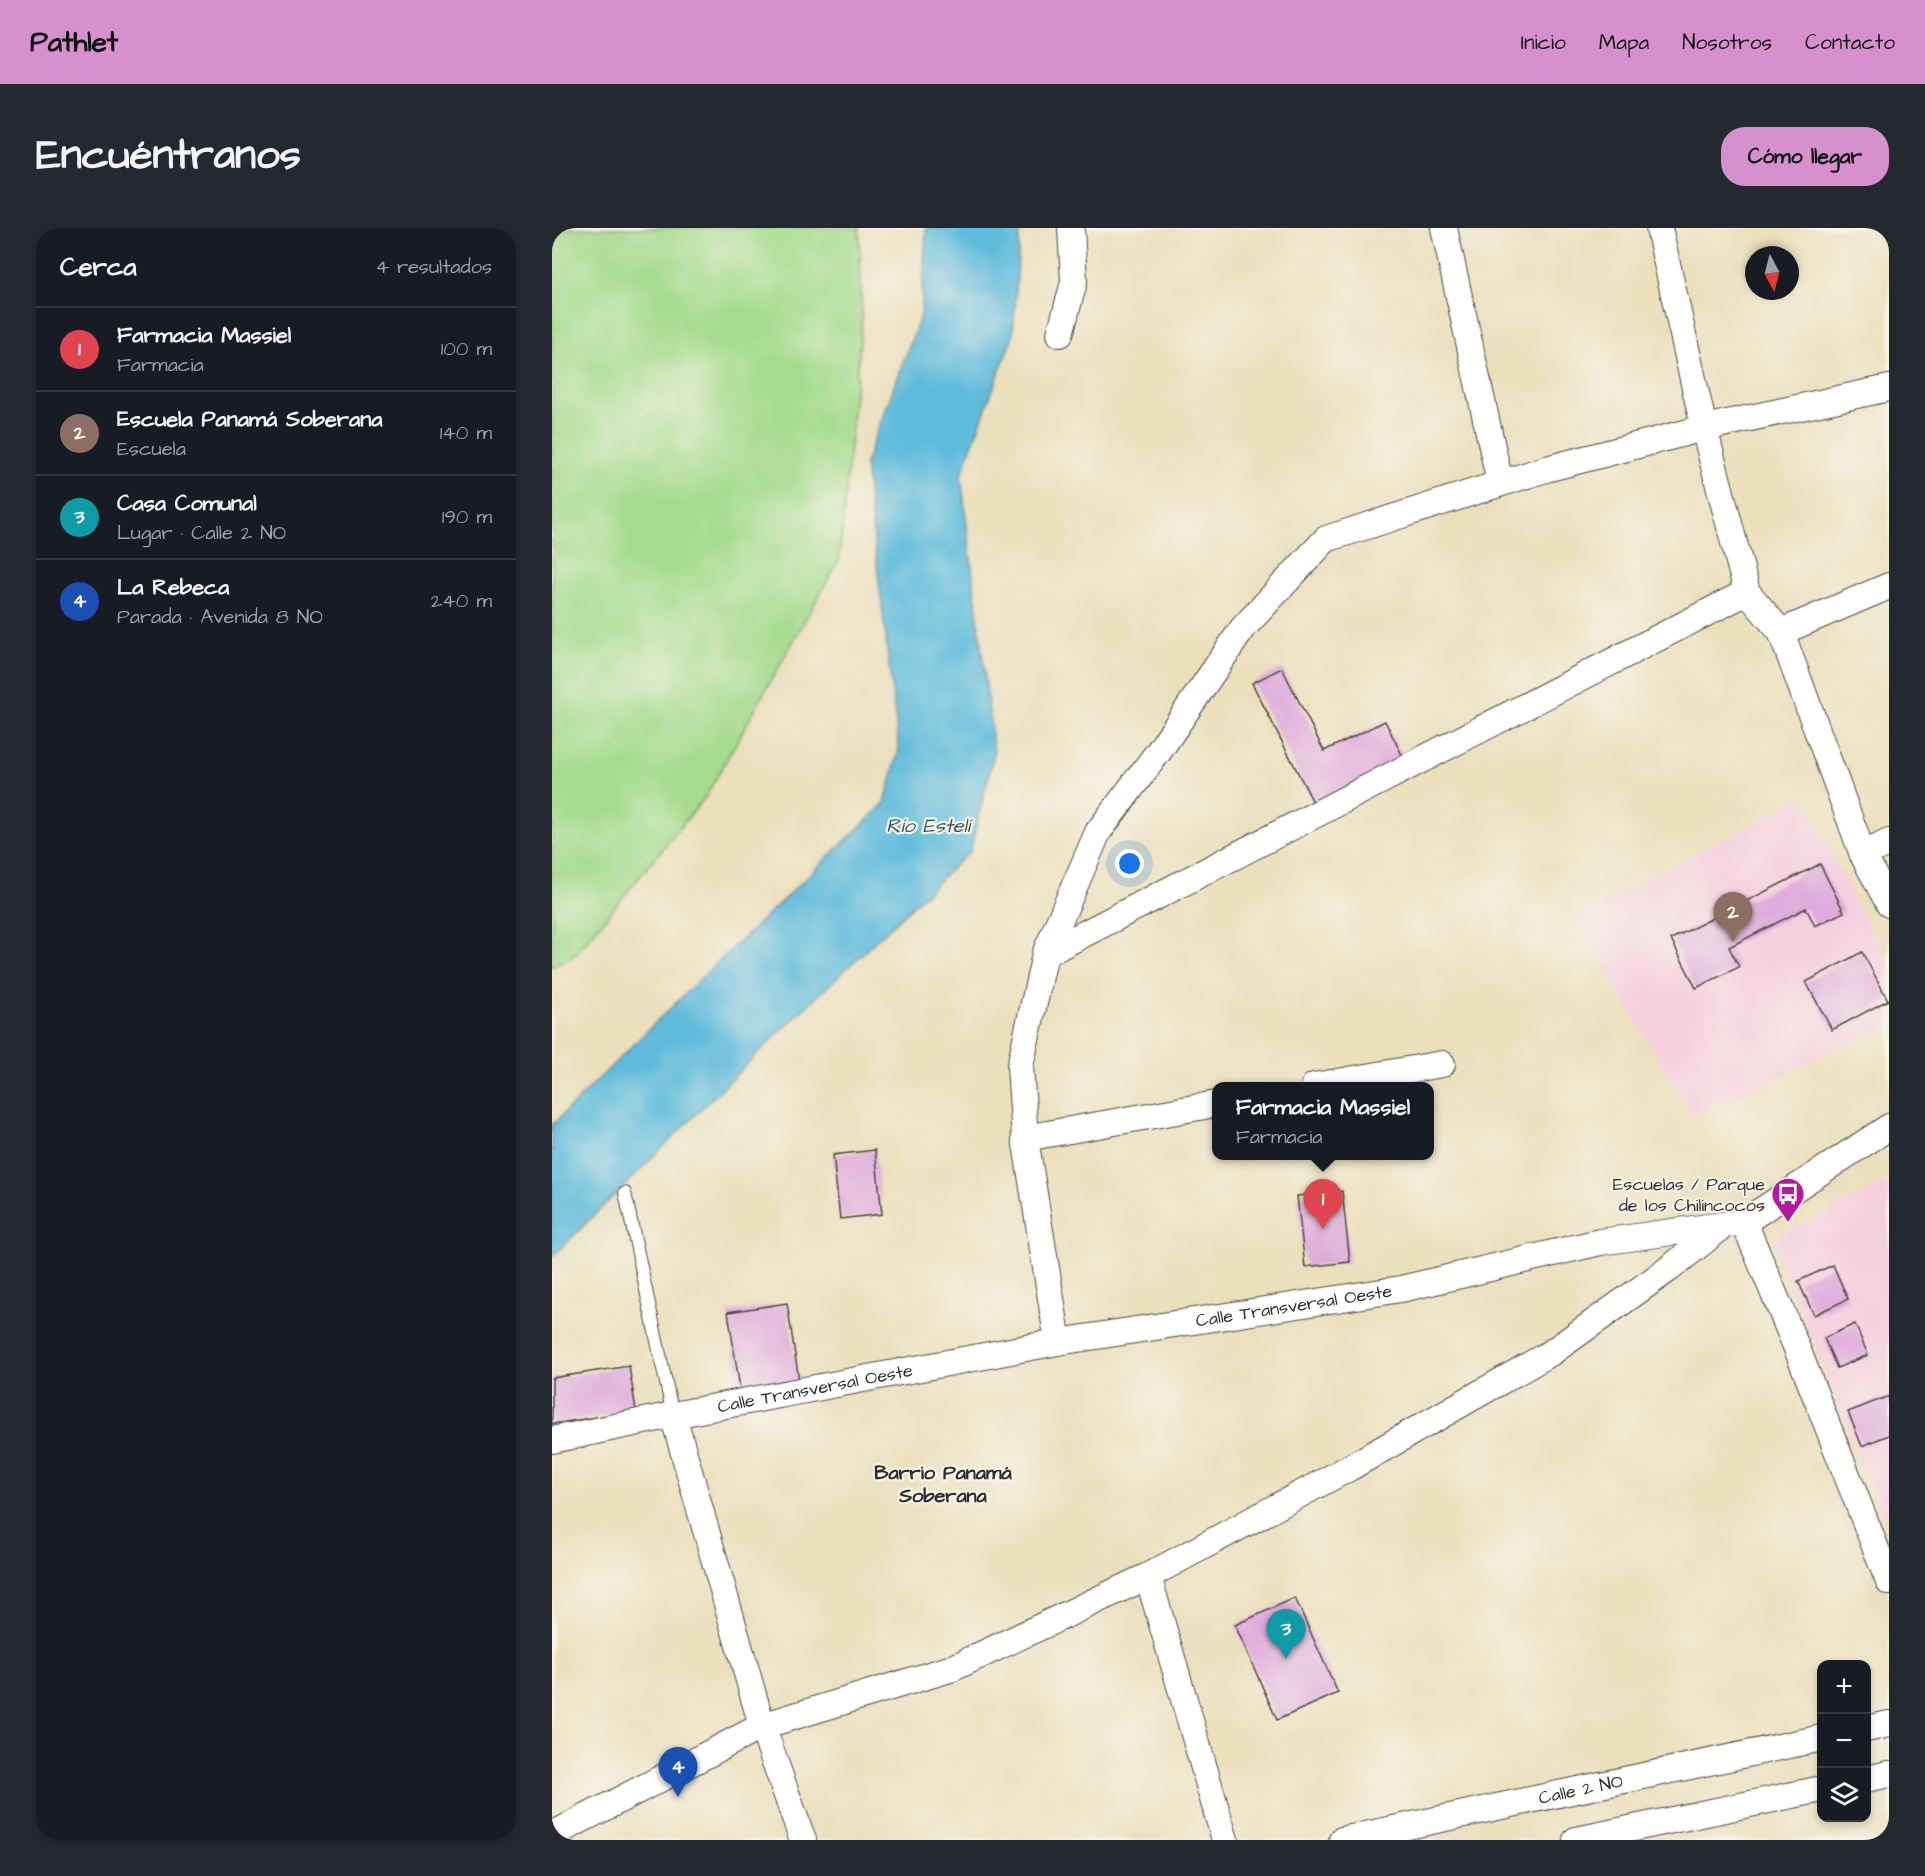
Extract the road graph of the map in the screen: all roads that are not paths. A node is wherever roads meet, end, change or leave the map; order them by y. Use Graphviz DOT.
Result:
graph roads {
  1 [pos="1071,228"];
  2 [pos="1444,228"];
  3 [pos="1659,228"];
  4 [pos="1060,334"];
  5 [pos="1889,388"];
  6 [pos="1704,428"];
  7 [pos="1500,483"];
  8 [pos="1889,586"];
  9 [pos="1747,592"];
  10 [pos="1781,632"];
  11 [pos="1889,842"];
  12 [pos="1863,855"];
  13 [pos="1889,904"];
  14 [pos="1045,954"];
  15 [pos="1442,1064"];
  16 [pos="1337,1082"];
  17 [pos="1212,1105"];
  18 [pos="1889,1127"];
  19 [pos="1025,1138"];
  20 [pos="625,1193"];
  21 [pos="1734,1223"];
  22 [pos="1058,1342"];
  23 [pos="673,1415"];
  24 [pos="552,1440"];
  25 [pos="1148,1576"];
  26 [pos="1889,1582"];
  27 [pos="1889,1724"];
  28 [pos="762,1726"];
  29 [pos="1871,1728"];
  30 [pos="1817,1739"];
  31 [pos="1889,1774"];
  32 [pos="1871,1778"];
  33 [pos="1817,1790"];
  34 [pos="1410,1833"];
  35 [pos="552,1835"];
  36 [pos="803,1840"];
  37 [pos="1225,1840"];
  38 [pos="1342,1840"];
  39 [pos="1576,1840"];
  1 -- 4 [label="street"];
  2 -- 7 [label="street"];
  3 -- 6 [label="street"];
  5 -- 6 [label="street"];
  6 -- 7 [label="street"];
  6 -- 9 [label="street"];
  7 -- 14 [label="street"];
  8 -- 10 [label="street"];
  9 -- 10 [label="street"];
  9 -- 14 [label="street"];
  10 -- 12 [label="street"];
  11 -- 12 [label="street"];
  12 -- 13 [label="street"];
  14 -- 19 [label="street"];
  15 -- 16 [label="street"];
  17 -- 19 [label="street"];
  18 -- 21 [label="street, Calle Transversal Oeste"];
  19 -- 22 [label="street"];
  20 -- 23 [label="lane"];
  21 -- 22 [label="street, Calle Transversal Oeste"];
  21 -- 25 [label="street"];
  21 -- 26 [label="street"];
  22 -- 23 [label="street, Calle Transversal Oeste"];
  23 -- 24 [label="street, Calle Transversal Oeste"];
  23 -- 28 [label="street"];
  25 -- 28 [label="street"];
  25 -- 37 [label="street"];
  27 -- 29 [label="street"];
  28 -- 35 [label="street"];
  28 -- 36 [label="street"];
  30 -- 34 [label="street, Calle 2 NO"];
  31 -- 32 [label="street"];
  33 -- 39 [label="street"];
  34 -- 38 [label="street, Calle 2 NO"];
}
